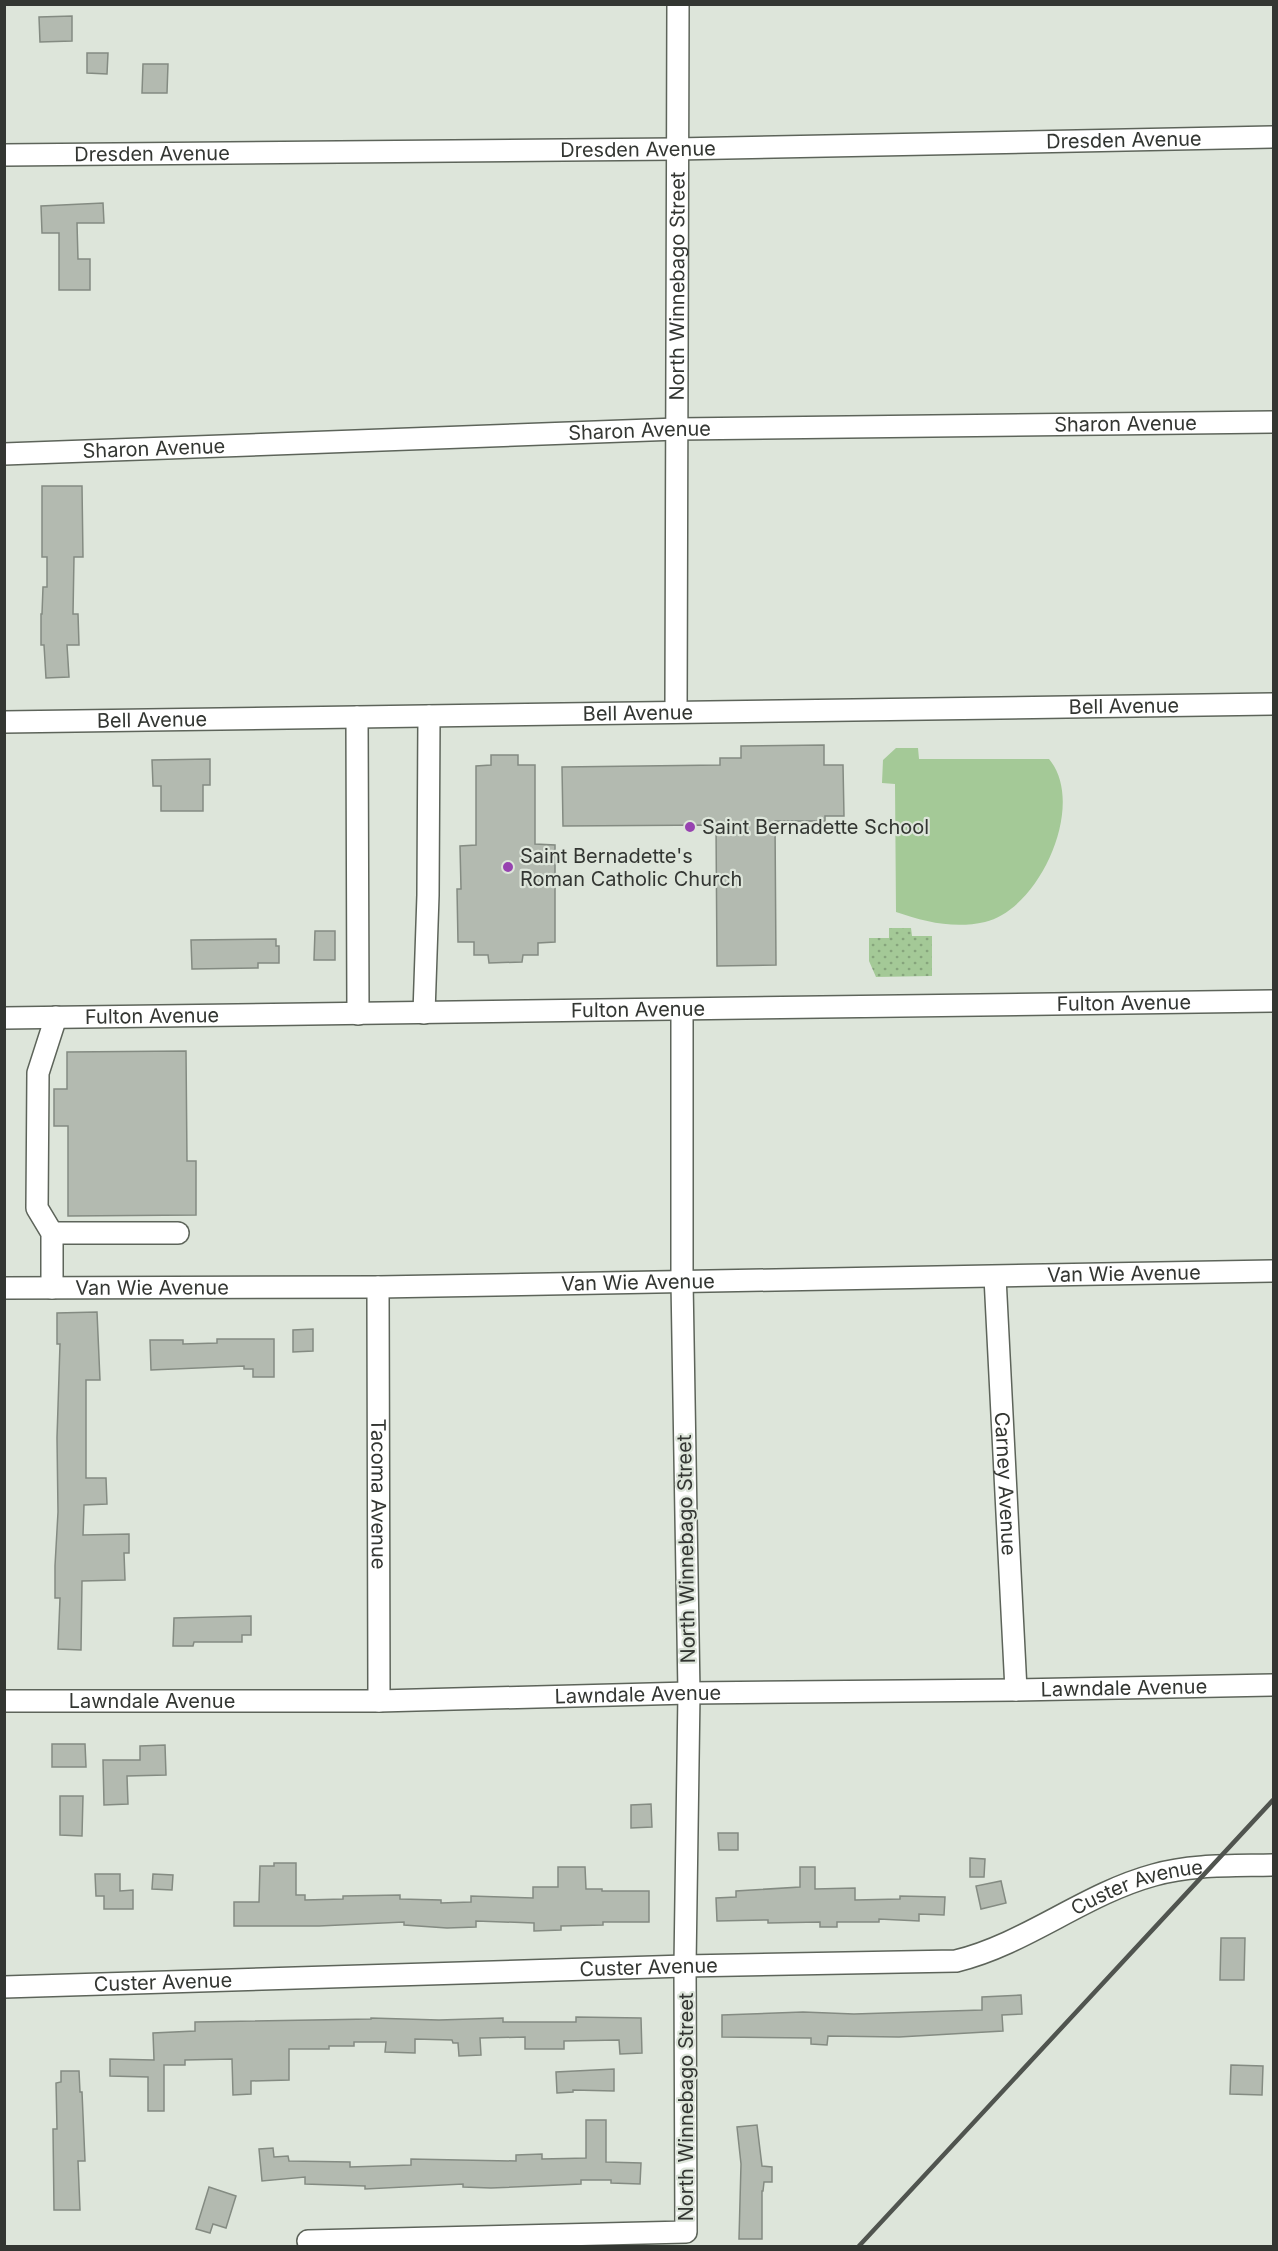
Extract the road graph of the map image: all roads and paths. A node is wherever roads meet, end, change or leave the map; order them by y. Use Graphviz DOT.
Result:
graph roads {
  1 [pos="678,4"];
  2 [pos="1274,137"];
  3 [pos="676,149"];
  4 [pos="4,155"];
  5 [pos="1274,422"];
  6 [pos="677,429"];
  7 [pos="4,454"];
  8 [pos="1274,704"];
  9 [pos="676,712"];
  10 [pos="429,716"];
  11 [pos="357,717"];
  12 [pos="4,722"];
  13 [pos="1274,1001"];
  14 [pos="682,1010"];
  15 [pos="424,1013"];
  16 [pos="358,1014"];
  17 [pos="56,1017"];
  18 [pos="4,1018"];
  19 [pos="52,1233"];
  20 [pos="178,1233"];
  21 [pos="1274,1271"];
  22 [pos="995,1277"];
  23 [pos="682,1281"];
  24 [pos="378,1287"];
  25 [pos="4,1288"];
  26 [pos="52,1288"];
  27 [pos="1274,1685"];
  28 [pos="1016,1690"];
  29 [pos="689,1692"];
  30 [pos="4,1701"];
  31 [pos="379,1701"];
  32 [pos="1274,1865"];
  33 [pos="685,1966"];
  34 [pos="4,1988"];
  35 [pos="308,2241"];
  36 [pos="447,2243"];
  1 -- 3 [label="street, North Winnebago Street"];
  2 -- 3 [label="street, Dresden Avenue"];
  3 -- 4 [label="street, Dresden Avenue"];
  3 -- 6 [label="street, North Winnebago Street"];
  5 -- 6 [label="street, Sharon Avenue"];
  6 -- 7 [label="street, Sharon Avenue"];
  6 -- 9 [label="street, North Winnebago Street"];
  8 -- 9 [label="street, Bell Avenue"];
  9 -- 10 [label="street, Bell Avenue"];
  10 -- 11 [label="street, Bell Avenue"];
  10 -- 15 [label="street"];
  11 -- 12 [label="street, Bell Avenue"];
  11 -- 16 [label="street"];
  13 -- 14 [label="street, Fulton Avenue"];
  14 -- 15 [label="street, Fulton Avenue"];
  14 -- 23 [label="street, North Winnebago Street"];
  15 -- 16 [label="street, Fulton Avenue"];
  16 -- 17 [label="street, Fulton Avenue"];
  17 -- 18 [label="street, Fulton Avenue"];
  17 -- 19 [label="street"];
  19 -- 20 [label="street"];
  19 -- 26 [label="street"];
  21 -- 22 [label="street, Van Wie Avenue"];
  22 -- 23 [label="street, Van Wie Avenue"];
  22 -- 28 [label="street, Carney Avenue"];
  23 -- 24 [label="street, Van Wie Avenue"];
  23 -- 29 [label="street, North Winnebago Street"];
  24 -- 26 [label="street, Van Wie Avenue"];
  24 -- 31 [label="street, Tacoma Avenue"];
  25 -- 26 [label="street, Van Wie Avenue"];
  27 -- 28 [label="street, Lawndale Avenue"];
  28 -- 29 [label="street, Lawndale Avenue"];
  29 -- 31 [label="street, Lawndale Avenue"];
  29 -- 33 [label="street, North Winnebago Street"];
  30 -- 31 [label="street, Lawndale Avenue"];
  32 -- 33 [label="street, Custer Avenue"];
  33 -- 34 [label="street, Custer Avenue"];
  33 -- 36 [label="street, North Winnebago Street"];
  35 -- 36 [label="street"];
}
